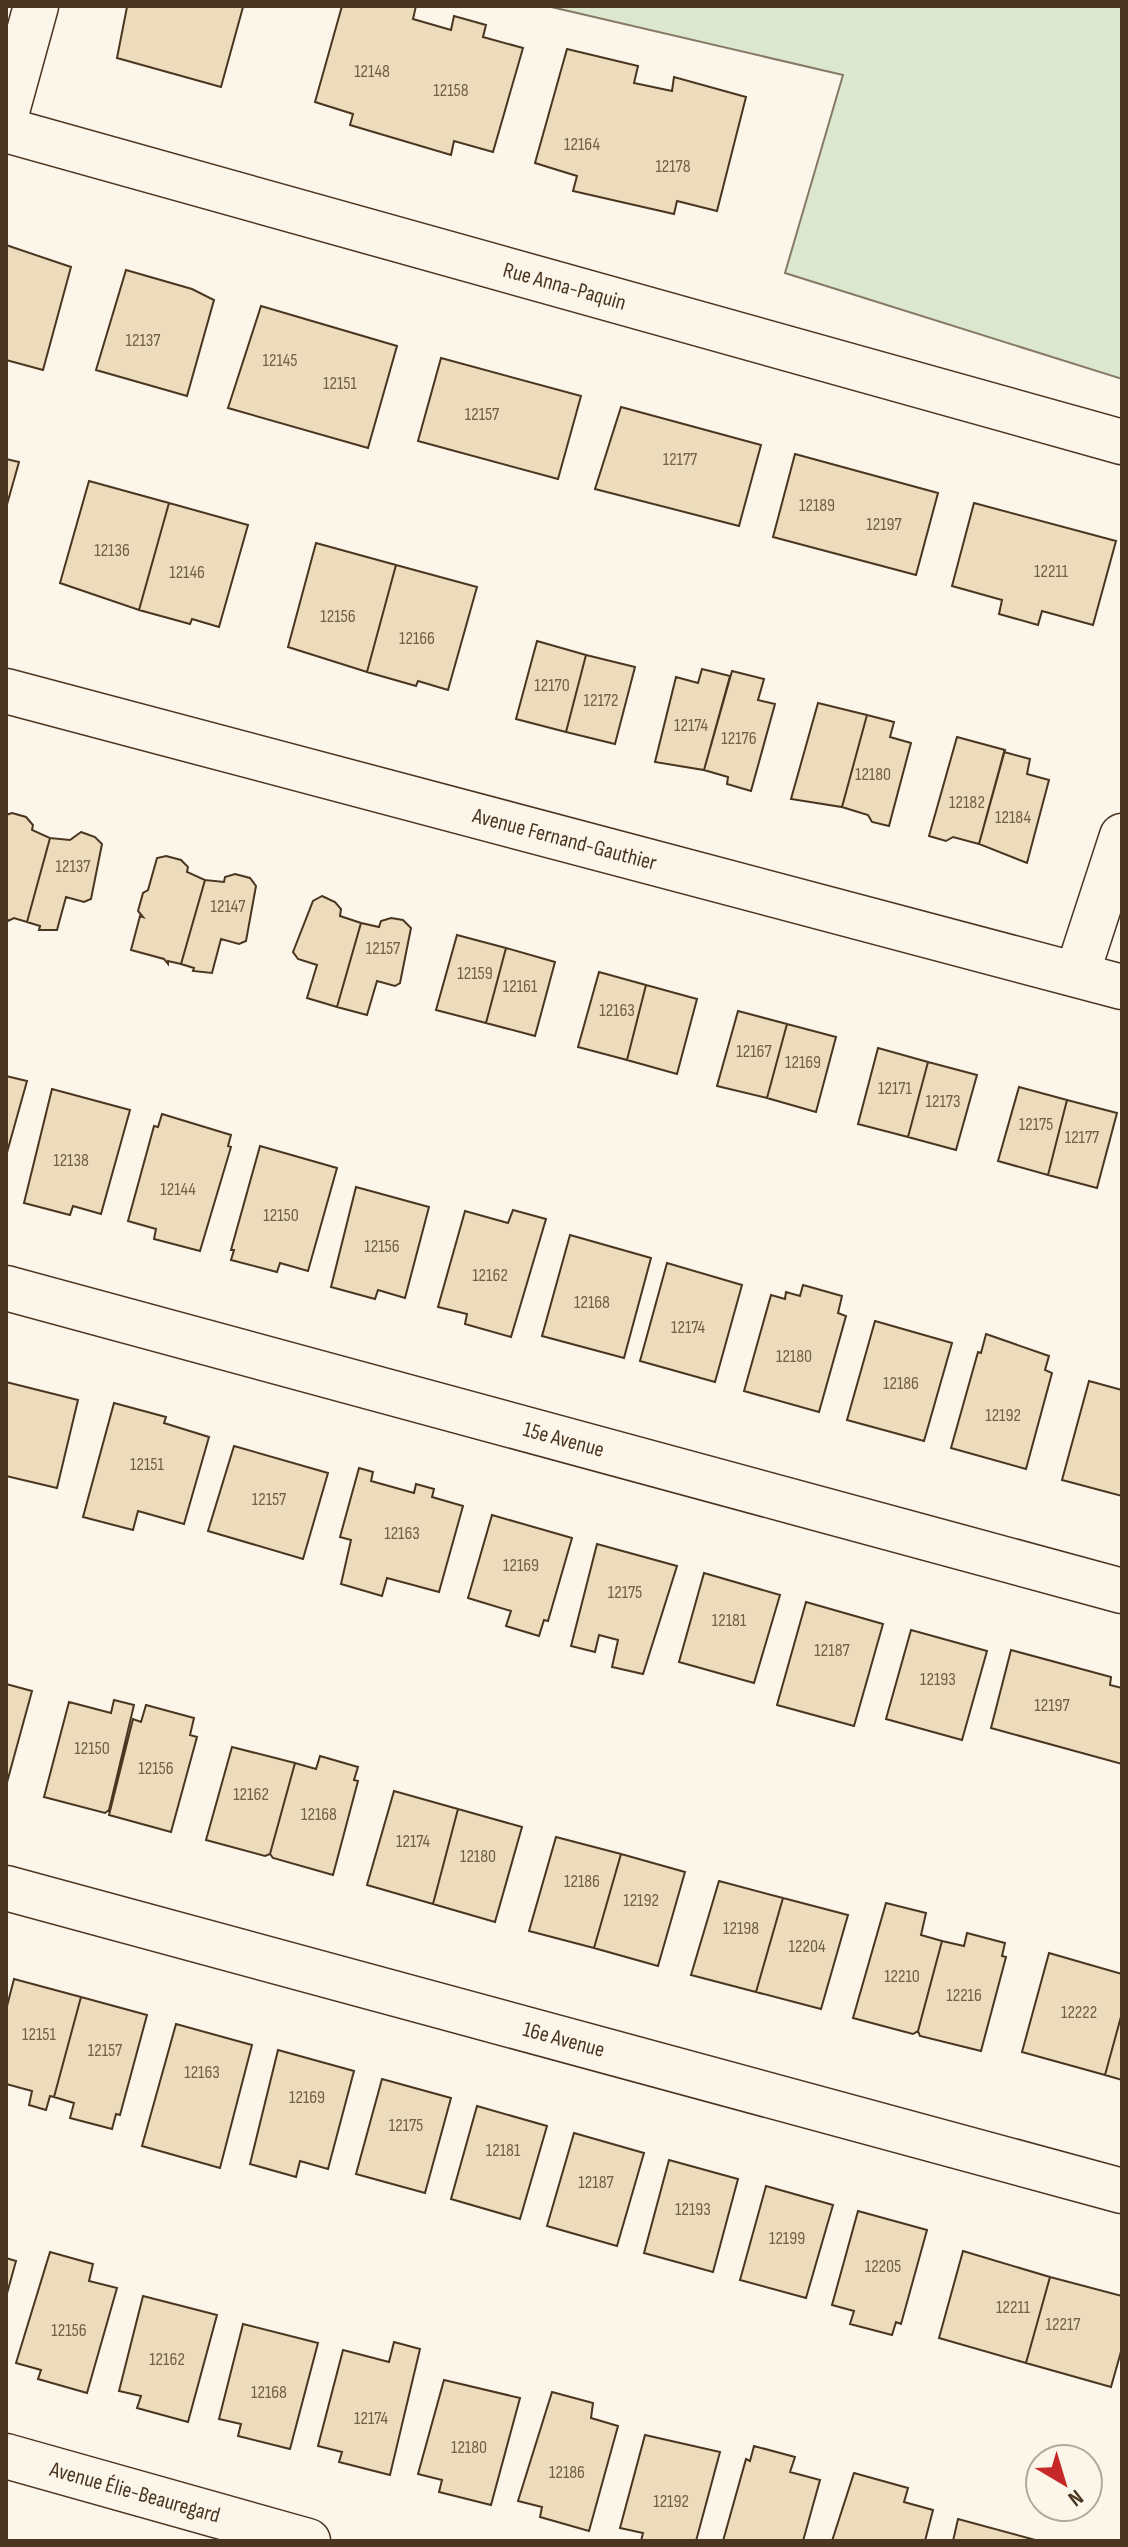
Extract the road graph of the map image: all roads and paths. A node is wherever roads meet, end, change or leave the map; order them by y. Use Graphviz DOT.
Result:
graph roads {
  1 [pos="36,6"];
  2 [pos="6,115"];
  3 [pos="6,130"];
  4 [pos="1122,442"];
  5 [pos="6,691"];
  6 [pos="1122,836"];
  7 [pos="1077,974"];
  8 [pos="1122,987"];
  9 [pos="6,1288"];
  10 [pos="1122,1591"];
  11 [pos="6,1888"];
  12 [pos="1122,2191"];
  13 [pos="6,2456"];
  14 [pos="308,2541"];
  1 -- 2 [label="street"];
  3 -- 4 [label="street, Rue Anna-Paquin"];
  5 -- 7 [label="street, Avenue Fernand-Gauthier"];
  6 -- 7 [label="street"];
  7 -- 8 [label="street, Avenue Fernand-Gauthier"];
  9 -- 10 [label="street, 15e Avenue"];
  11 -- 12 [label="street, 16e Avenue"];
  13 -- 14 [label="street, Avenue Élie-Beauregard"];
}
